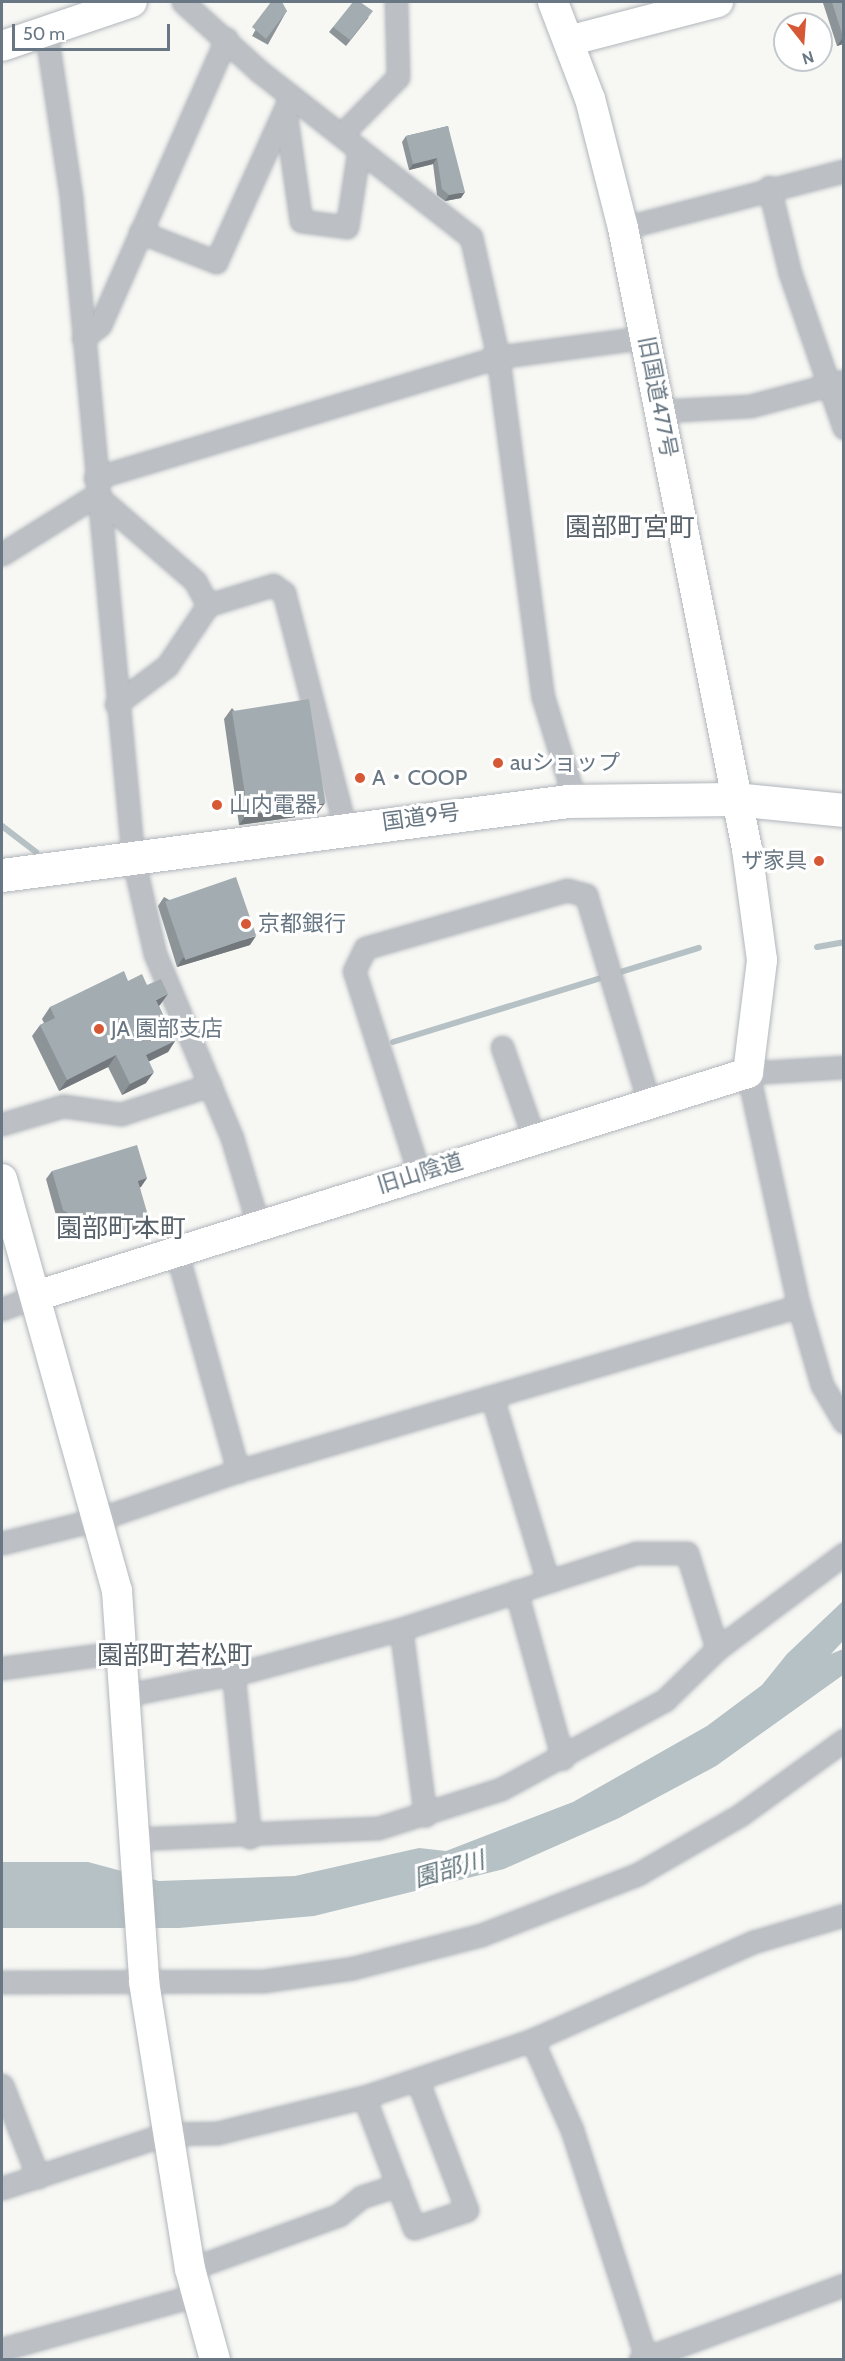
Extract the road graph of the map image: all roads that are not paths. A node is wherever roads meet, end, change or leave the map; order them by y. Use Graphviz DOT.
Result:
graph roads {
  1 [pos="132,2"];
  2 [pos="183,2"];
  3 [pos="396,2"];
  4 [pos="553,2"];
  5 [pos="718,2"];
  6 [pos="46,31"];
  7 [pos="226,39"];
  8 [pos="572,40"];
  9 [pos="2,46"];
  10 [pos="288,103"];
  11 [pos="340,135"];
  12 [pos="359,149"];
  13 [pos="843,171"];
  14 [pos="769,187"];
  15 [pos="623,228"];
  16 [pos="140,232"];
  17 [pos="646,337"];
  18 [pos="83,338"];
  19 [pos="498,357"];
  20 [pos="836,383"];
  21 [pos="661,411"];
  22 [pos="843,428"];
  23 [pos="96,487"];
  24 [pos="2,554"];
  25 [pos="208,605"];
  26 [pos="116,704"];
  27 [pos="734,800"];
  28 [pos="575,801"];
  29 [pos="843,810"];
  30 [pos="345,828"];
  31 [pos="133,858"];
  32 [pos="2,875"];
  33 [pos="502,1047"];
  34 [pos="843,1067"];
  35 [pos="748,1073"];
  36 [pos="210,1085"];
  37 [pos="649,1103"];
  38 [pos="2,1124"];
  39 [pos="534,1138"];
  40 [pos="419,1173"];
  41 [pos="2,1179"];
  42 [pos="258,1224"];
  43 [pos="176,1250"];
  44 [pos="36,1296"];
  45 [pos="799,1306"];
  46 [pos="2,1309"];
  47 [pos="492,1397"];
  48 [pos="843,1422"];
  49 [pos="238,1471"];
  50 [pos="99,1519"];
  51 [pos="2,1543"];
  52 [pos="843,1554"];
  53 [pos="548,1581"];
  54 [pos="516,1591"];
  55 [pos="401,1629"];
  56 [pos="717,1649"];
  57 [pos="121,1652"];
  58 [pos="2,1668"];
  59 [pos="234,1671"];
  60 [pos="126,1695"];
  61 [pos="843,1740"];
  62 [pos="563,1760"];
  63 [pos="426,1815"];
  64 [pos="250,1837"];
  65 [pos="134,1846"];
  66 [pos="843,1915"];
  67 [pos="143,1977"];
  68 [pos="2,1983"];
  69 [pos="531,2040"];
  70 [pos="417,2079"];
  71 [pos="2,2085"];
  72 [pos="364,2097"];
  73 [pos="166,2134"];
  74 [pos="38,2177"];
  75 [pos="398,2185"];
  76 [pos="2,2188"];
  77 [pos="194,2282"];
  78 [pos="843,2285"];
  79 [pos="2,2349"];
  80 [pos="643,2359"];
  81 [pos="215,2360"];
  1 -- 6 [label="street"];
  2 -- 7 [label="street"];
  3 -- 11 [label="street"];
  4 -- 8 [label="street, 旧国道477号"];
  5 -- 8 [label="street"];
  6 -- 9 [label="street"];
  6 -- 18 [label="street"];
  7 -- 10 [label="street"];
  7 -- 16 [label="street"];
  8 -- 15 [label="street, 旧国道477号"];
  10 -- 11 [label="street"];
  10 -- 12 [label="street"];
  10 -- 16 [label="street"];
  11 -- 12 [label="street"];
  12 -- 19 [label="street"];
  13 -- 14 [label="street"];
  14 -- 15 [label="street"];
  14 -- 20 [label="street"];
  15 -- 17 [label="street, 旧国道477号"];
  16 -- 18 [label="street"];
  17 -- 19 [label="street"];
  17 -- 21 [label="street, 旧国道477号"];
  18 -- 23 [label="street"];
  19 -- 23 [label="street"];
  19 -- 28 [label="street"];
  20 -- 21 [label="street"];
  20 -- 22 [label="street"];
  21 -- 27 [label="street, 旧国道477号"];
  23 -- 24 [label="street"];
  23 -- 25 [label="street"];
  23 -- 26 [label="street"];
  25 -- 26 [label="street"];
  25 -- 30 [label="street"];
  26 -- 31 [label="street"];
  27 -- 28 [label="highway, 国道9号"];
  27 -- 29 [label="highway, 国道9号"];
  27 -- 35 [label="street, 旧国道477号"];
  28 -- 30 [label="highway, 国道9号"];
  30 -- 31 [label="highway, 国道9号"];
  31 -- 32 [label="highway, 国道9号"];
  31 -- 36 [label="street"];
  33 -- 39 [label="street"];
  34 -- 35 [label="street, 旧山陰道"];
  35 -- 37 [label="street, 旧山陰道"];
  35 -- 45 [label="street"];
  36 -- 38 [label="street"];
  36 -- 42 [label="street"];
  37 -- 39 [label="street, 旧山陰道"];
  37 -- 40 [label="street"];
  39 -- 40 [label="street, 旧山陰道"];
  40 -- 42 [label="street, 旧山陰道"];
  41 -- 44 [label="street"];
  42 -- 43 [label="street, 旧山陰道"];
  43 -- 44 [label="street, 旧山陰道"];
  43 -- 49 [label="street"];
  44 -- 46 [label="street, 旧山陰道"];
  44 -- 50 [label="street"];
  45 -- 47 [label="street"];
  45 -- 48 [label="street"];
  47 -- 49 [label="street"];
  47 -- 53 [label="street"];
  49 -- 50 [label="street"];
  50 -- 51 [label="street"];
  50 -- 57 [label="street"];
  52 -- 56 [label="street"];
  53 -- 54 [label="street"];
  53 -- 56 [label="street"];
  54 -- 55 [label="street"];
  54 -- 62 [label="street"];
  55 -- 59 [label="street"];
  55 -- 63 [label="street"];
  56 -- 62 [label="street"];
  57 -- 58 [label="street"];
  57 -- 60 [label="street"];
  59 -- 60 [label="street"];
  59 -- 64 [label="street"];
  60 -- 65 [label="street"];
  61 -- 67 [label="street"];
  62 -- 63 [label="street"];
  63 -- 64 [label="street"];
  64 -- 65 [label="street"];
  65 -- 67 [label="street"];
  66 -- 69 [label="street"];
  67 -- 68 [label="street"];
  67 -- 73 [label="street"];
  69 -- 70 [label="street"];
  69 -- 80 [label="street"];
  70 -- 72 [label="street"];
  70 -- 75 [label="street"];
  71 -- 74 [label="street"];
  72 -- 73 [label="street"];
  72 -- 75 [label="street"];
  73 -- 74 [label="street"];
  73 -- 77 [label="street"];
  74 -- 76 [label="street"];
  75 -- 77 [label="street"];
  77 -- 79 [label="street"];
  77 -- 81 [label="street"];
  78 -- 80 [label="street"];
}
